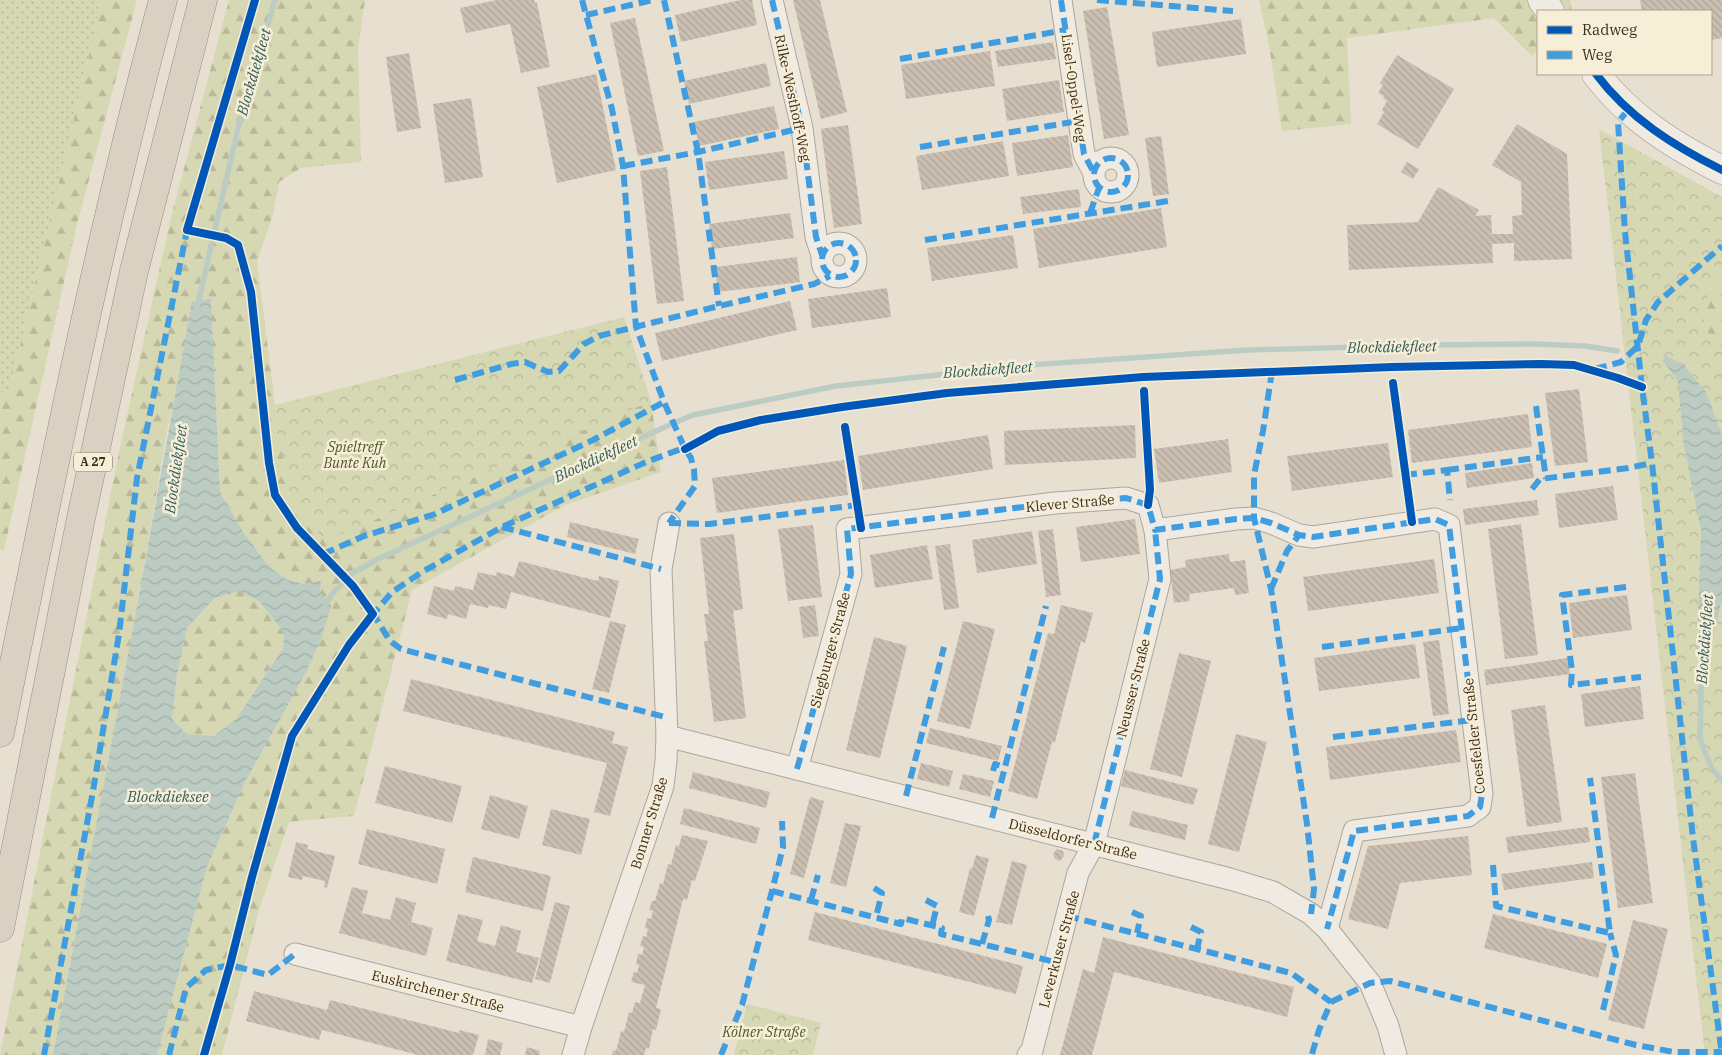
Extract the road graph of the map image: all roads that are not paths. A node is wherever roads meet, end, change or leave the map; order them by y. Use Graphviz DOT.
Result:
graph roads {
  1 [pos="163,0"];
  2 [pos="202,0"];
  3 [pos="772,0"];
  4 [pos="1062,0"];
  5 [pos="1597,75"];
  6 [pos="1722,170"];
  7 [pos="1094,173"];
  8 [pos="822,255"];
  9 [pos="669,522"];
  10 [pos="847,529"];
  11 [pos="1154,530"];
  12 [pos="0,733"];
  13 [pos="667,736"];
  14 [pos="797,769"];
  15 [pos="1094,844"];
  16 [pos="0,928"];
  17 [pos="1327,929"];
  18 [pos="296,954"];
  19 [pos="581,1027"];
  20 [pos="573,1055"];
  21 [pos="1028,1055"];
  22 [pos="1396,1055"];
  1 -- 12 [label="highway, A 27"];
  2 -- 16 [label="highway, A 27"];
  3 -- 8 [label="street, Rilke-Westhoff-Weg"];
  4 -- 7 [label="street, Lisel-Oppel-Weg"];
  5 -- 6 [label="main road"];
  9 -- 13 [label="street, Bonner Straße"];
  10 -- 11 [label="street, Klever Straße"];
  10 -- 14 [label="street, Siegburger Straße"];
  11 -- 15 [label="street, Neusser Straße"];
  11 -- 17 [label="street, Coesfelder Straße"];
  13 -- 14 [label="street, Düsseldorfer Straße"];
  13 -- 19 [label="street, Bonner Straße"];
  14 -- 15 [label="street, Düsseldorfer Straße"];
  15 -- 17 [label="street, Düsseldorfer Straße"];
  15 -- 21 [label="street, Leverkuser Straße"];
  17 -- 22 [label="street, Düsseldorfer Straße"];
  18 -- 19 [label="street, Euskirchener Straße"];
  19 -- 20 [label="street, Bonner Straße"];
}
